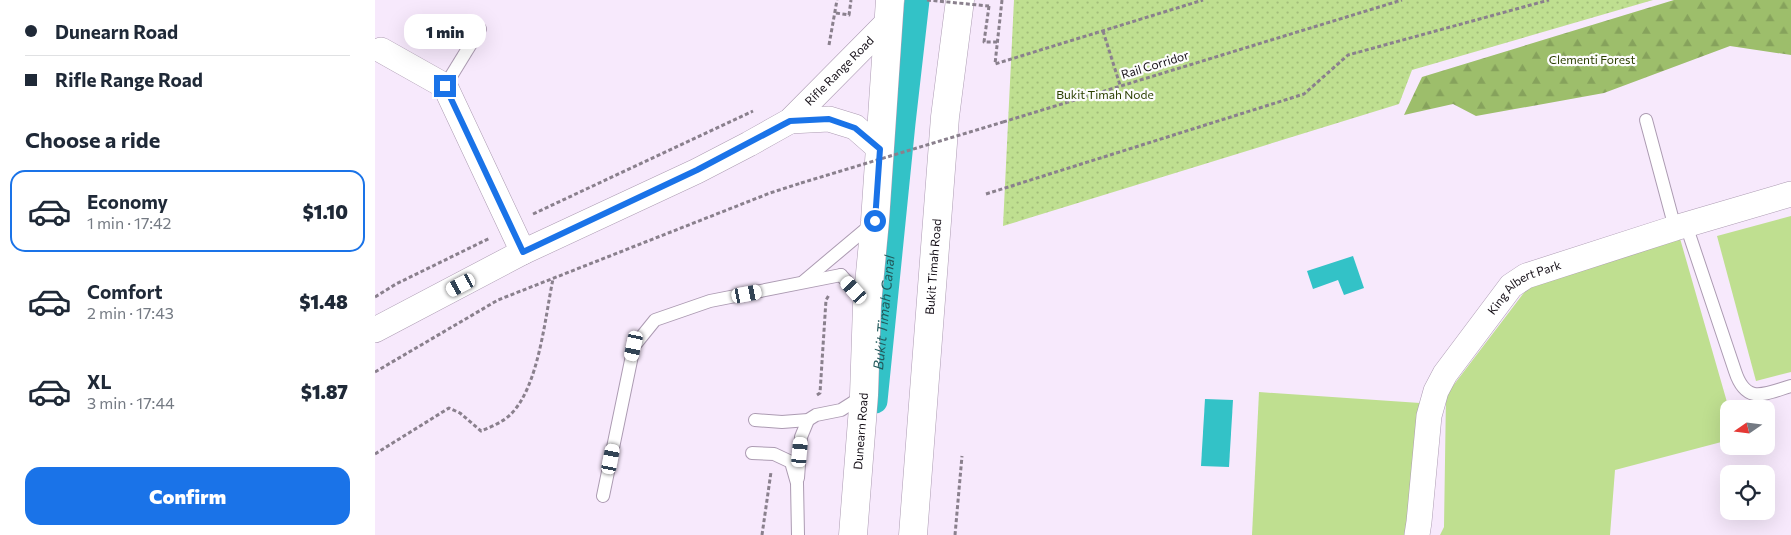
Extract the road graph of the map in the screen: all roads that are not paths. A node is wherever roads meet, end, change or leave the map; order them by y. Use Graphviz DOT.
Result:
graph roads {
  1 [pos="960,0"];
  2 [pos="890,10"];
  3 [pos="480,29"];
  4 [pos="378,48"];
  5 [pos="445,86"];
  6 [pos="1646,120"];
  7 [pos="790,121"];
  8 [pos="880,149"];
  9 [pos="1791,194"];
  10 [pos="875,221"];
  11 [pos="1681,226"];
  12 [pos="523,252"];
  13 [pos="841,275"];
  14 [pos="867,305"];
  15 [pos="375,330"];
  16 [pos="1791,386"];
  17 [pos="864,395"];
  18 [pos="755,420"];
  19 [pos="808,420"];
  20 [pos="752,453"];
  21 [pos="797,483"];
  22 [pos="603,496"];
  23 [pos="798,535"];
  24 [pos="853,535"];
  25 [pos="913,535"];
  26 [pos="1417,535"];
  1 -- 25 [label="highway, Bukit Timah Road"];
  2 -- 7 [label="street, Rifle Range Road"];
  2 -- 8 [label="highway, Dunearn Road"];
  3 -- 5 [label="lane"];
  4 -- 5 [label="street"];
  5 -- 12 [label="street"];
  6 -- 11 [label="lane"];
  7 -- 8 [label="street, Rifle Range Road"];
  7 -- 12 [label="street, Rifle Range Road"];
  8 -- 10 [label="highway, Dunearn Road"];
  9 -- 11 [label="street, King Albert Park"];
  10 -- 13 [label="lane"];
  10 -- 14 [label="highway, Dunearn Road"];
  11 -- 16 [label="lane"];
  11 -- 26 [label="street, King Albert Park"];
  12 -- 15 [label="street, Rifle Range Road"];
  13 -- 14 [label="lane"];
  13 -- 22 [label="lane"];
  14 -- 17 [label="highway, Dunearn Road"];
  17 -- 19 [label="lane"];
  17 -- 24 [label="highway, Dunearn Road"];
  18 -- 19 [label="lane"];
  19 -- 21 [label="lane"];
  20 -- 21 [label="lane"];
  21 -- 23 [label="lane"];
}
